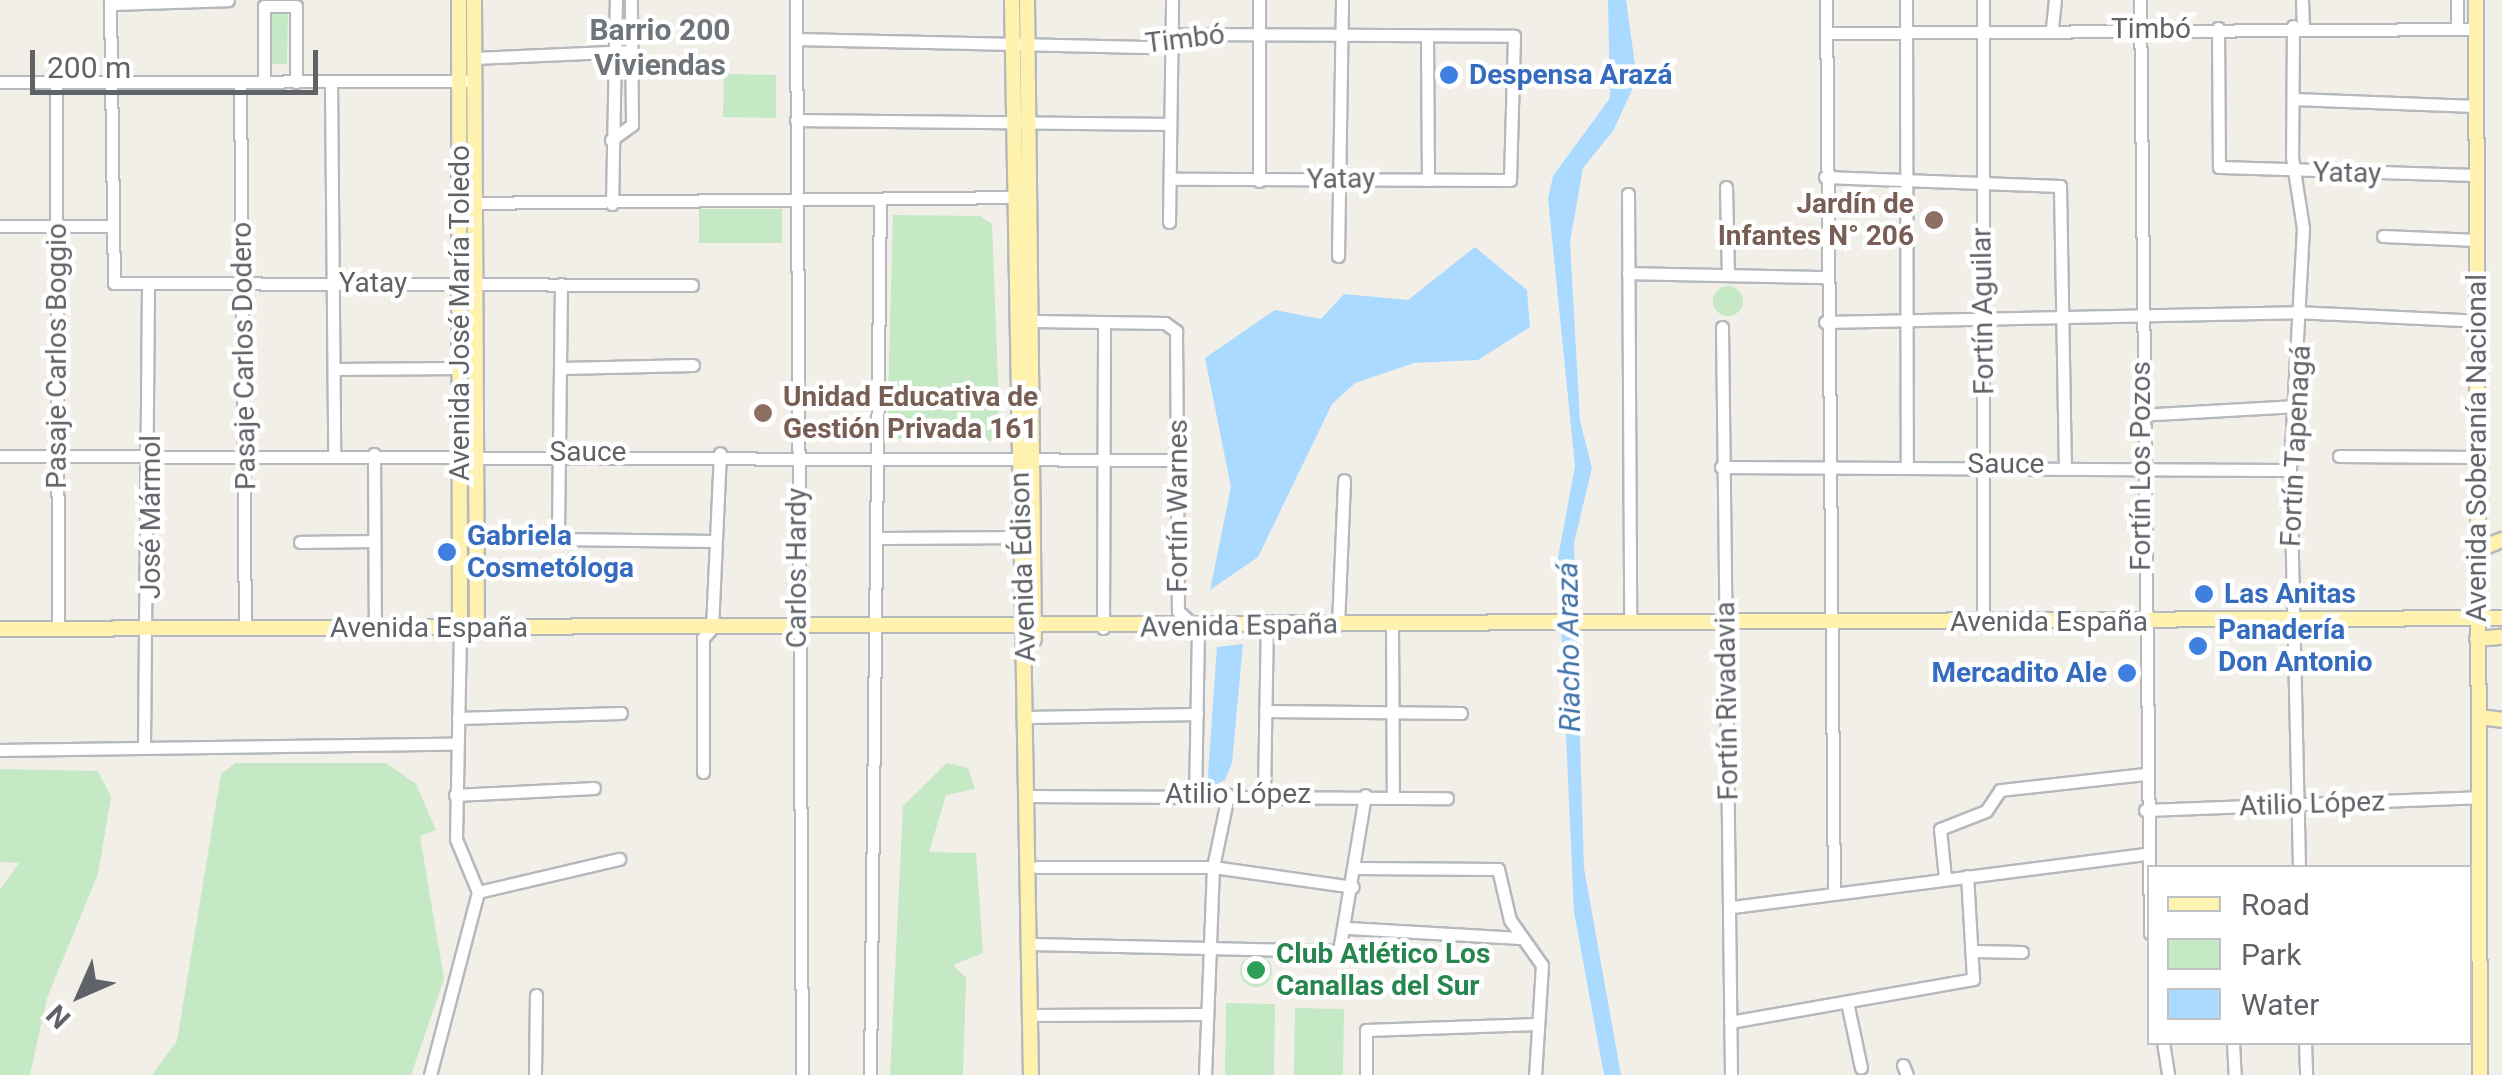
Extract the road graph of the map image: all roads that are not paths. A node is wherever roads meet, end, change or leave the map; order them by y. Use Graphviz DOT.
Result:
graph roads {
  1 [pos="228,0"];
  2 [pos="459,0"];
  3 [pos="474,0"];
  4 [pos="616,0"];
  5 [pos="631,0"];
  6 [pos="796,0"];
  7 [pos="1012,0"];
  8 [pos="1027,0"];
  9 [pos="1172,0"];
  10 [pos="1258,0"];
  11 [pos="1342,0"];
  12 [pos="1826,0"];
  13 [pos="1906,0"];
  14 [pos="1982,0"];
  15 [pos="2055,0"];
  16 [pos="2140,0"];
  17 [pos="2302,0"];
  18 [pos="2457,0"];
  19 [pos="2476,0"];
  20 [pos="110,2"];
  21 [pos="2298,26"];
  22 [pos="2052,28"];
  23 [pos="2218,28"];
  24 [pos="2457,28"];
  25 [pos="2476,29"];
  26 [pos="1982,30"];
  27 [pos="2145,30"];
  28 [pos="1259,32"];
  29 [pos="1907,32"];
  30 [pos="1826,34"];
  31 [pos="1341,36"];
  32 [pos="1012,38"];
  33 [pos="1172,38"];
  34 [pos="1427,38"];
  35 [pos="796,39"];
  36 [pos="1028,44"];
  37 [pos="625,51"];
  38 [pos="474,58"];
  39 [pos="466,81"];
  40 [pos="0,82"];
  41 [pos="56,82"];
  42 [pos="112,82"];
  43 [pos="240,82"];
  44 [pos="264,82"];
  45 [pos="296,82"];
  46 [pos="331,82"];
  47 [pos="2293,99"];
  48 [pos="2476,106"];
  49 [pos="796,120"];
  50 [pos="1022,124"];
  51 [pos="1168,124"];
  52 [pos="2300,173"];
  53 [pos="1340,176"];
  54 [pos="2476,176"];
  55 [pos="1824,177"];
  56 [pos="1907,177"];
  57 [pos="1172,179"];
  58 [pos="1428,180"];
  59 [pos="1510,180"];
  60 [pos="1259,182"];
  61 [pos="1980,182"];
  62 [pos="1726,187"];
  63 [pos="1628,194"];
  64 [pos="1025,197"];
  65 [pos="880,200"];
  66 [pos="797,201"];
  67 [pos="467,203"];
  68 [pos="612,204"];
  69 [pos="1169,222"];
  70 [pos="0,226"];
  71 [pos="58,226"];
  72 [pos="112,226"];
  73 [pos="2383,236"];
  74 [pos="2477,240"];
  75 [pos="1338,256"];
  76 [pos="1628,272"];
  77 [pos="1728,275"];
  78 [pos="1825,278"];
  79 [pos="242,282"];
  80 [pos="333,282"];
  81 [pos="148,283"];
  82 [pos="467,283"];
  83 [pos="560,284"];
  84 [pos="692,284"];
  85 [pos="2142,316"];
  86 [pos="2304,316"];
  87 [pos="2065,318"];
  88 [pos="1035,322"];
  89 [pos="1104,322"];
  90 [pos="1825,322"];
  91 [pos="1906,322"];
  92 [pos="1984,322"];
  93 [pos="2477,322"];
  94 [pos="1722,328"];
  95 [pos="693,365"];
  96 [pos="460,368"];
  97 [pos="563,368"];
  98 [pos="334,369"];
  99 [pos="2296,406"];
  100 [pos="2139,415"];
  101 [pos="467,452"];
  102 [pos="560,452"];
  103 [pos="720,452"];
  104 [pos="798,453"];
  105 [pos="246,454"];
  106 [pos="334,454"];
  107 [pos="374,454"];
  108 [pos="882,454"];
  109 [pos="57,455"];
  110 [pos="151,455"];
  111 [pos="1026,455"];
  112 [pos="0,456"];
  113 [pos="2339,456"];
  114 [pos="2478,457"];
  115 [pos="1105,459"];
  116 [pos="1177,460"];
  117 [pos="1827,462"];
  118 [pos="1906,463"];
  119 [pos="2065,464"];
  120 [pos="1984,465"];
  121 [pos="1721,467"];
  122 [pos="2142,467"];
  123 [pos="2290,470"];
  124 [pos="1344,480"];
  125 [pos="1027,537"];
  126 [pos="882,538"];
  127 [pos="2502,540"];
  128 [pos="373,541"];
  129 [pos="713,541"];
  130 [pos="300,542"];
  131 [pos="2478,550"];
  132 [pos="2502,618"];
  133 [pos="1630,620"];
  134 [pos="2478,621"];
  135 [pos="1983,622"];
  136 [pos="2141,622"];
  137 [pos="2294,622"];
  138 [pos="1830,623"];
  139 [pos="1392,624"];
  140 [pos="1726,624"];
  141 [pos="798,625"];
  142 [pos="1267,625"];
  143 [pos="1338,625"];
  144 [pos="460,627"];
  145 [pos="477,627"];
  146 [pos="375,628"];
  147 [pos="712,628"];
  148 [pos="1103,628"];
  149 [pos="1198,628"];
  150 [pos="0,629"];
  151 [pos="58,629"];
  152 [pos="151,629"];
  153 [pos="245,629"];
  154 [pos="878,629"];
  155 [pos="1029,631"];
  156 [pos="2502,637"];
  157 [pos="2477,639"];
  158 [pos="1265,711"];
  159 [pos="1392,712"];
  160 [pos="621,713"];
  161 [pos="1460,713"];
  162 [pos="1197,714"];
  163 [pos="1031,716"];
  164 [pos="2479,717"];
  165 [pos="458,718"];
  166 [pos="2502,720"];
  167 [pos="458,744"];
  168 [pos="144,747"];
  169 [pos="0,750"];
  170 [pos="703,772"];
  171 [pos="2144,774"];
  172 [pos="594,788"];
  173 [pos="1264,792"];
  174 [pos="1194,793"];
  175 [pos="1228,794"];
  176 [pos="1393,794"];
  177 [pos="455,795"];
  178 [pos="1365,795"];
  179 [pos="1031,796"];
  180 [pos="2479,797"];
  181 [pos="1447,798"];
  182 [pos="2296,805"];
  183 [pos="2145,810"];
  184 [pos="2144,854"];
  185 [pos="619,859"];
  186 [pos="2298,865"];
  187 [pos="1037,867"];
  188 [pos="1213,867"];
  189 [pos="1356,868"];
  190 [pos="1968,876"];
  191 [pos="1945,878"];
  192 [pos="1354,887"];
  193 [pos="478,892"];
  194 [pos="1834,893"];
  195 [pos="2147,894"];
  196 [pos="1732,907"];
  197 [pos="2475,913"];
  198 [pos="1348,928"];
  199 [pos="1520,938"];
  200 [pos="1034,944"];
  201 [pos="1207,944"];
  202 [pos="1975,952"];
  203 [pos="2022,952"];
  204 [pos="536,995"];
  205 [pos="1847,1002"];
  206 [pos="1205,1014"];
  207 [pos="1037,1015"];
  208 [pos="1730,1022"];
  209 [pos="1537,1024"];
  210 [pos="2163,1045"];
  211 [pos="2232,1045"];
  212 [pos="2305,1045"];
  213 [pos="1862,1068"];
  214 [pos="430,1075"];
  215 [pos="535,1075"];
  216 [pos="802,1075"];
  217 [pos="870,1075"];
  218 [pos="1034,1075"];
  219 [pos="1205,1075"];
  220 [pos="1366,1075"];
  221 [pos="1535,1075"];
  222 [pos="1730,1075"];
  223 [pos="2168,1075"];
  224 [pos="2235,1075"];
  225 [pos="2306,1075"];
  226 [pos="2480,1075"];
  1 -- 20 [label="street"];
  2 -- 39 [label="main road, Avenida José María Toledo"];
  3 -- 38 [label="main road, Avenida José María Toledo"];
  4 -- 37 [label="street"];
  5 -- 37 [label="street"];
  6 -- 35 [label="street, Carlos Hardy"];
  7 -- 32 [label="main road, Avenida Édison"];
  8 -- 36 [label="main road, Avenida Édison"];
  9 -- 33 [label="street"];
  10 -- 28 [label="street"];
  11 -- 31 [label="street"];
  12 -- 30 [label="street"];
  13 -- 29 [label="street"];
  14 -- 26 [label="street, Fortín Aguilar"];
  15 -- 22 [label="street"];
  16 -- 27 [label="street, Fortín Los Pozos"];
  17 -- 21 [label="street, Fortín Tapenagá"];
  18 -- 24 [label="street"];
  19 -- 25 [label="main road, Avenida Soberanía Nacional"];
  20 -- 42 [label="street"];
  21 -- 23 [label="street, Timbó"];
  21 -- 24 [label="street, Timbó"];
  21 -- 47 [label="street, Fortín Tapenagá"];
  22 -- 26 [label="street, Timbó"];
  22 -- 27 [label="street, Timbó"];
  23 -- 27 [label="street, Timbó"];
  23 -- 52 [label="street, Yatay"];
  24 -- 25 [label="street, Timbó"];
  25 -- 48 [label="main road, Avenida Soberanía Nacional"];
  26 -- 29 [label="street, Timbó"];
  26 -- 61 [label="street, Fortín Aguilar"];
  27 -- 85 [label="street, Fortín Los Pozos"];
  28 -- 31 [label="street, Timbó"];
  28 -- 33 [label="street, Timbó"];
  28 -- 60 [label="street"];
  29 -- 30 [label="street, Timbó"];
  29 -- 56 [label="street"];
  30 -- 55 [label="street"];
  31 -- 34 [label="street, Timbó"];
  31 -- 53 [label="street"];
  32 -- 35 [label="street, Timbó"];
  32 -- 36 [label="street, Timbó"];
  32 -- 50 [label="main road, Avenida Édison"];
  33 -- 36 [label="street, Timbó"];
  33 -- 51 [label="street"];
  34 -- 58 [label="street"];
  34 -- 59 [label="street, Timbó"];
  35 -- 49 [label="street, Carlos Hardy"];
  36 -- 50 [label="main road, Avenida Édison"];
  37 -- 38 [label="street"];
  37 -- 68 [label="street"];
  38 -- 39 [label="main road, Avenida José María Toledo"];
  39 -- 46 [label="street"];
  39 -- 67 [label="main road, Avenida José María Toledo"];
  40 -- 41 [label="street"];
  41 -- 42 [label="street"];
  41 -- 71 [label="street, Pasaje Carlos Boggio"];
  42 -- 43 [label="street"];
  42 -- 72 [label="street"];
  43 -- 44 [label="street"];
  43 -- 79 [label="street, Pasaje Carlos Dodero"];
  44 -- 45 [label="street"];
  44 -- 45 [label="street"];
  45 -- 46 [label="street"];
  46 -- 80 [label="street"];
  47 -- 48 [label="street"];
  47 -- 52 [label="street, Fortín Tapenagá"];
  48 -- 54 [label="main road, Avenida Soberanía Nacional"];
  49 -- 50 [label="street"];
  49 -- 66 [label="street, Carlos Hardy"];
  50 -- 51 [label="street"];
  50 -- 64 [label="main road, Avenida Édison"];
  51 -- 57 [label="street"];
  52 -- 54 [label="street, Yatay"];
  52 -- 86 [label="street, Fortín Tapenagá"];
  53 -- 58 [label="street, Yatay"];
  53 -- 60 [label="street, Yatay"];
  53 -- 75 [label="street"];
  54 -- 74 [label="main road, Avenida Soberanía Nacional"];
  55 -- 56 [label="street"];
  55 -- 78 [label="street"];
  56 -- 61 [label="street"];
  56 -- 91 [label="street"];
  57 -- 60 [label="street, Yatay"];
  57 -- 69 [label="street"];
  58 -- 59 [label="street, Yatay"];
  61 -- 87 [label="street"];
  61 -- 92 [label="street, Fortín Aguilar"];
  62 -- 77 [label="street"];
  63 -- 76 [label="street"];
  64 -- 65 [label="street"];
  64 -- 88 [label="main road, Avenida Édison"];
  64 -- 111 [label="main road, Avenida Édison"];
  65 -- 66 [label="street"];
  65 -- 108 [label="street"];
  66 -- 68 [label="street"];
  66 -- 104 [label="street, Carlos Hardy"];
  67 -- 68 [label="street"];
  67 -- 82 [label="main road, Avenida José María Toledo"];
  70 -- 71 [label="street"];
  71 -- 72 [label="street"];
  71 -- 109 [label="street, Pasaje Carlos Boggio"];
  72 -- 81 [label="street, Yatay"];
  73 -- 74 [label="street"];
  74 -- 93 [label="main road, Avenida Soberanía Nacional"];
  76 -- 77 [label="street"];
  76 -- 133 [label="street"];
  77 -- 78 [label="street"];
  78 -- 90 [label="street"];
  79 -- 80 [label="street, Yatay"];
  79 -- 81 [label="street, Yatay"];
  79 -- 105 [label="street, Pasaje Carlos Dodero"];
  80 -- 82 [label="street, Yatay"];
  80 -- 98 [label="street"];
  81 -- 110 [label="street, José Mármol"];
  82 -- 83 [label="street, Yatay"];
  82 -- 96 [label="main road, Avenida José María Toledo"];
  82 -- 101 [label="main road, Avenida José María Toledo"];
  83 -- 84 [label="street, Yatay"];
  83 -- 97 [label="street"];
  85 -- 86 [label="street"];
  85 -- 87 [label="street"];
  85 -- 100 [label="street, Fortín Los Pozos"];
  86 -- 93 [label="street"];
  86 -- 99 [label="street, Fortín Tapenagá"];
  87 -- 92 [label="street"];
  87 -- 119 [label="street"];
  88 -- 89 [label="street"];
  88 -- 111 [label="main road, Avenida Édison"];
  89 -- 115 [label="street"];
  89 -- 116 [label="street, Fortín Warnes"];
  90 -- 91 [label="street"];
  90 -- 117 [label="street"];
  91 -- 92 [label="street"];
  91 -- 118 [label="street"];
  92 -- 120 [label="street, Fortín Aguilar"];
  93 -- 114 [label="main road, Avenida Soberanía Nacional"];
  94 -- 121 [label="street, Fortín Rivadavia"];
  95 -- 97 [label="street"];
  96 -- 98 [label="street"];
  96 -- 101 [label="main road, Avenida José María Toledo"];
  97 -- 102 [label="street"];
  98 -- 106 [label="street"];
  99 -- 100 [label="street"];
  99 -- 123 [label="street, Fortín Tapenagá"];
  100 -- 122 [label="street, Fortín Los Pozos"];
  101 -- 102 [label="street, Sauce"];
  101 -- 107 [label="street, Sauce"];
  101 -- 144 [label="main road, Avenida José María Toledo"];
  101 -- 145 [label="main road, Avenida José María Toledo"];
  102 -- 103 [label="street, Sauce"];
  102 -- 129 [label="street"];
  103 -- 104 [label="street, Sauce"];
  103 -- 129 [label="street"];
  104 -- 108 [label="street, Sauce"];
  104 -- 141 [label="street, Carlos Hardy"];
  105 -- 106 [label="street, Sauce"];
  105 -- 110 [label="street, Sauce"];
  105 -- 153 [label="street, Pasaje Carlos Dodero"];
  106 -- 107 [label="street, Sauce"];
  107 -- 128 [label="street"];
  108 -- 111 [label="street, Sauce"];
  108 -- 126 [label="street"];
  109 -- 110 [label="street, Sauce"];
  109 -- 112 [label="street, Sauce"];
  109 -- 151 [label="street, Pasaje Carlos Boggio"];
  110 -- 152 [label="street, José Mármol"];
  111 -- 115 [label="street, Sauce"];
  111 -- 125 [label="main road, Avenida Édison"];
  113 -- 114 [label="street"];
  114 -- 131 [label="main road, Avenida Soberanía Nacional"];
  115 -- 116 [label="street, Sauce"];
  115 -- 148 [label="street"];
  116 -- 149 [label="street, Fortín Warnes"];
  117 -- 118 [label="street, Sauce"];
  117 -- 121 [label="street, Sauce"];
  117 -- 138 [label="street"];
  118 -- 120 [label="street, Sauce"];
  119 -- 120 [label="street, Sauce"];
  119 -- 122 [label="street, Sauce"];
  120 -- 135 [label="street, Fortín Aguilar"];
  121 -- 140 [label="street, Fortín Rivadavia"];
  122 -- 123 [label="street, Sauce"];
  122 -- 136 [label="street, Fortín Los Pozos"];
  123 -- 137 [label="street, Fortín Tapenagá"];
  124 -- 143 [label="street"];
  125 -- 126 [label="street"];
  125 -- 155 [label="main road, Avenida Édison"];
  126 -- 154 [label="street"];
  127 -- 131 [label="main road"];
  128 -- 130 [label="street"];
  128 -- 146 [label="street"];
  129 -- 147 [label="street"];
  131 -- 134 [label="main road, Avenida Soberanía Nacional"];
  132 -- 134 [label="main road, Avenida España"];
  133 -- 139 [label="main road, Avenida España"];
  133 -- 140 [label="main road, Avenida España"];
  134 -- 137 [label="main road, Avenida España"];
  134 -- 157 [label="main road, Avenida Soberanía Nacional"];
  135 -- 136 [label="main road, Avenida España"];
  135 -- 138 [label="main road, Avenida España"];
  136 -- 137 [label="main road, Avenida España"];
  136 -- 171 [label="street, Fortín Los Pozos"];
  137 -- 182 [label="street, Fortín Tapenagá"];
  138 -- 140 [label="main road, Avenida España"];
  138 -- 194 [label="street"];
  139 -- 143 [label="main road, Avenida España"];
  139 -- 159 [label="street"];
  140 -- 196 [label="street, Fortín Rivadavia"];
  141 -- 147 [label="main road, Avenida España"];
  141 -- 154 [label="main road, Avenida España"];
  141 -- 216 [label="street, Carlos Hardy"];
  142 -- 143 [label="main road, Avenida España"];
  142 -- 149 [label="main road, Avenida España"];
  142 -- 158 [label="street"];
  144 -- 145 [label="main road, Avenida España"];
  144 -- 146 [label="main road, Avenida España"];
  144 -- 165 [label="street"];
  145 -- 147 [label="main road, Avenida España"];
  146 -- 153 [label="main road, Avenida España"];
  147 -- 170 [label="street"];
  148 -- 149 [label="main road, Avenida España"];
  148 -- 155 [label="main road, Avenida España"];
  149 -- 162 [label="street, Fortín Warnes"];
  150 -- 151 [label="main road, Avenida España"];
  151 -- 152 [label="main road, Avenida España"];
  152 -- 153 [label="main road, Avenida España"];
  152 -- 168 [label="street, José Mármol"];
  154 -- 155 [label="main road, Avenida España"];
  154 -- 217 [label="street"];
  155 -- 163 [label="main road, Avenida Édison"];
  156 -- 157 [label="main road"];
  157 -- 164 [label="main road, Avenida Soberanía Nacional"];
  158 -- 159 [label="street"];
  158 -- 173 [label="street"];
  159 -- 161 [label="street"];
  159 -- 176 [label="street"];
  160 -- 165 [label="street"];
  162 -- 163 [label="street"];
  162 -- 174 [label="street, Fortín Warnes"];
  163 -- 179 [label="main road, Avenida Édison"];
  164 -- 166 [label="main road"];
  164 -- 180 [label="main road, Avenida Soberanía Nacional"];
  165 -- 167 [label="street"];
  167 -- 168 [label="street"];
  167 -- 177 [label="street"];
  168 -- 169 [label="street"];
  171 -- 183 [label="street, Fortín Los Pozos"];
  171 -- 191 [label="street"];
  172 -- 177 [label="street"];
  173 -- 175 [label="street, Atilio López"];
  173 -- 178 [label="street, Atilio López"];
  174 -- 175 [label="street, Atilio López"];
  174 -- 179 [label="street, Atilio López"];
  175 -- 188 [label="street"];
  176 -- 178 [label="street, Atilio López"];
  176 -- 181 [label="street, Atilio López"];
  177 -- 193 [label="street"];
  178 -- 189 [label="street"];
  179 -- 187 [label="main road, Avenida Édison"];
  179 -- 200 [label="main road, Avenida Édison"];
  180 -- 182 [label="street, Atilio López"];
  180 -- 197 [label="main road, Avenida Soberanía Nacional"];
  182 -- 183 [label="street, Atilio López"];
  182 -- 186 [label="street, Fortín Tapenagá"];
  183 -- 184 [label="street, Fortín Los Pozos"];
  184 -- 190 [label="street"];
  184 -- 195 [label="street, Fortín Los Pozos"];
  185 -- 193 [label="street"];
  187 -- 188 [label="street"];
  187 -- 200 [label="main road, Avenida Édison"];
  188 -- 192 [label="street"];
  188 -- 201 [label="street"];
  189 -- 192 [label="street"];
  189 -- 199 [label="street"];
  190 -- 191 [label="street"];
  190 -- 202 [label="street"];
  191 -- 194 [label="street"];
  192 -- 198 [label="street"];
  193 -- 214 [label="street"];
  194 -- 196 [label="street"];
  196 -- 208 [label="street, Fortín Rivadavia"];
  197 -- 226 [label="main road, Avenida Soberanía Nacional"];
  198 -- 199 [label="street"];
  198 -- 201 [label="street"];
  199 -- 209 [label="street"];
  200 -- 201 [label="street"];
  200 -- 207 [label="main road, Avenida Édison"];
  200 -- 218 [label="main road, Avenida Édison"];
  201 -- 206 [label="street"];
  202 -- 203 [label="street"];
  202 -- 205 [label="street"];
  204 -- 215 [label="street"];
  205 -- 208 [label="street"];
  205 -- 213 [label="street"];
  206 -- 207 [label="street"];
  206 -- 219 [label="street"];
  207 -- 218 [label="main road, Avenida Édison"];
  208 -- 222 [label="street, Fortín Rivadavia"];
  209 -- 220 [label="street"];
  209 -- 221 [label="street"];
  210 -- 223 [label="street"];
  211 -- 224 [label="street"];
  212 -- 225 [label="street"];
}
